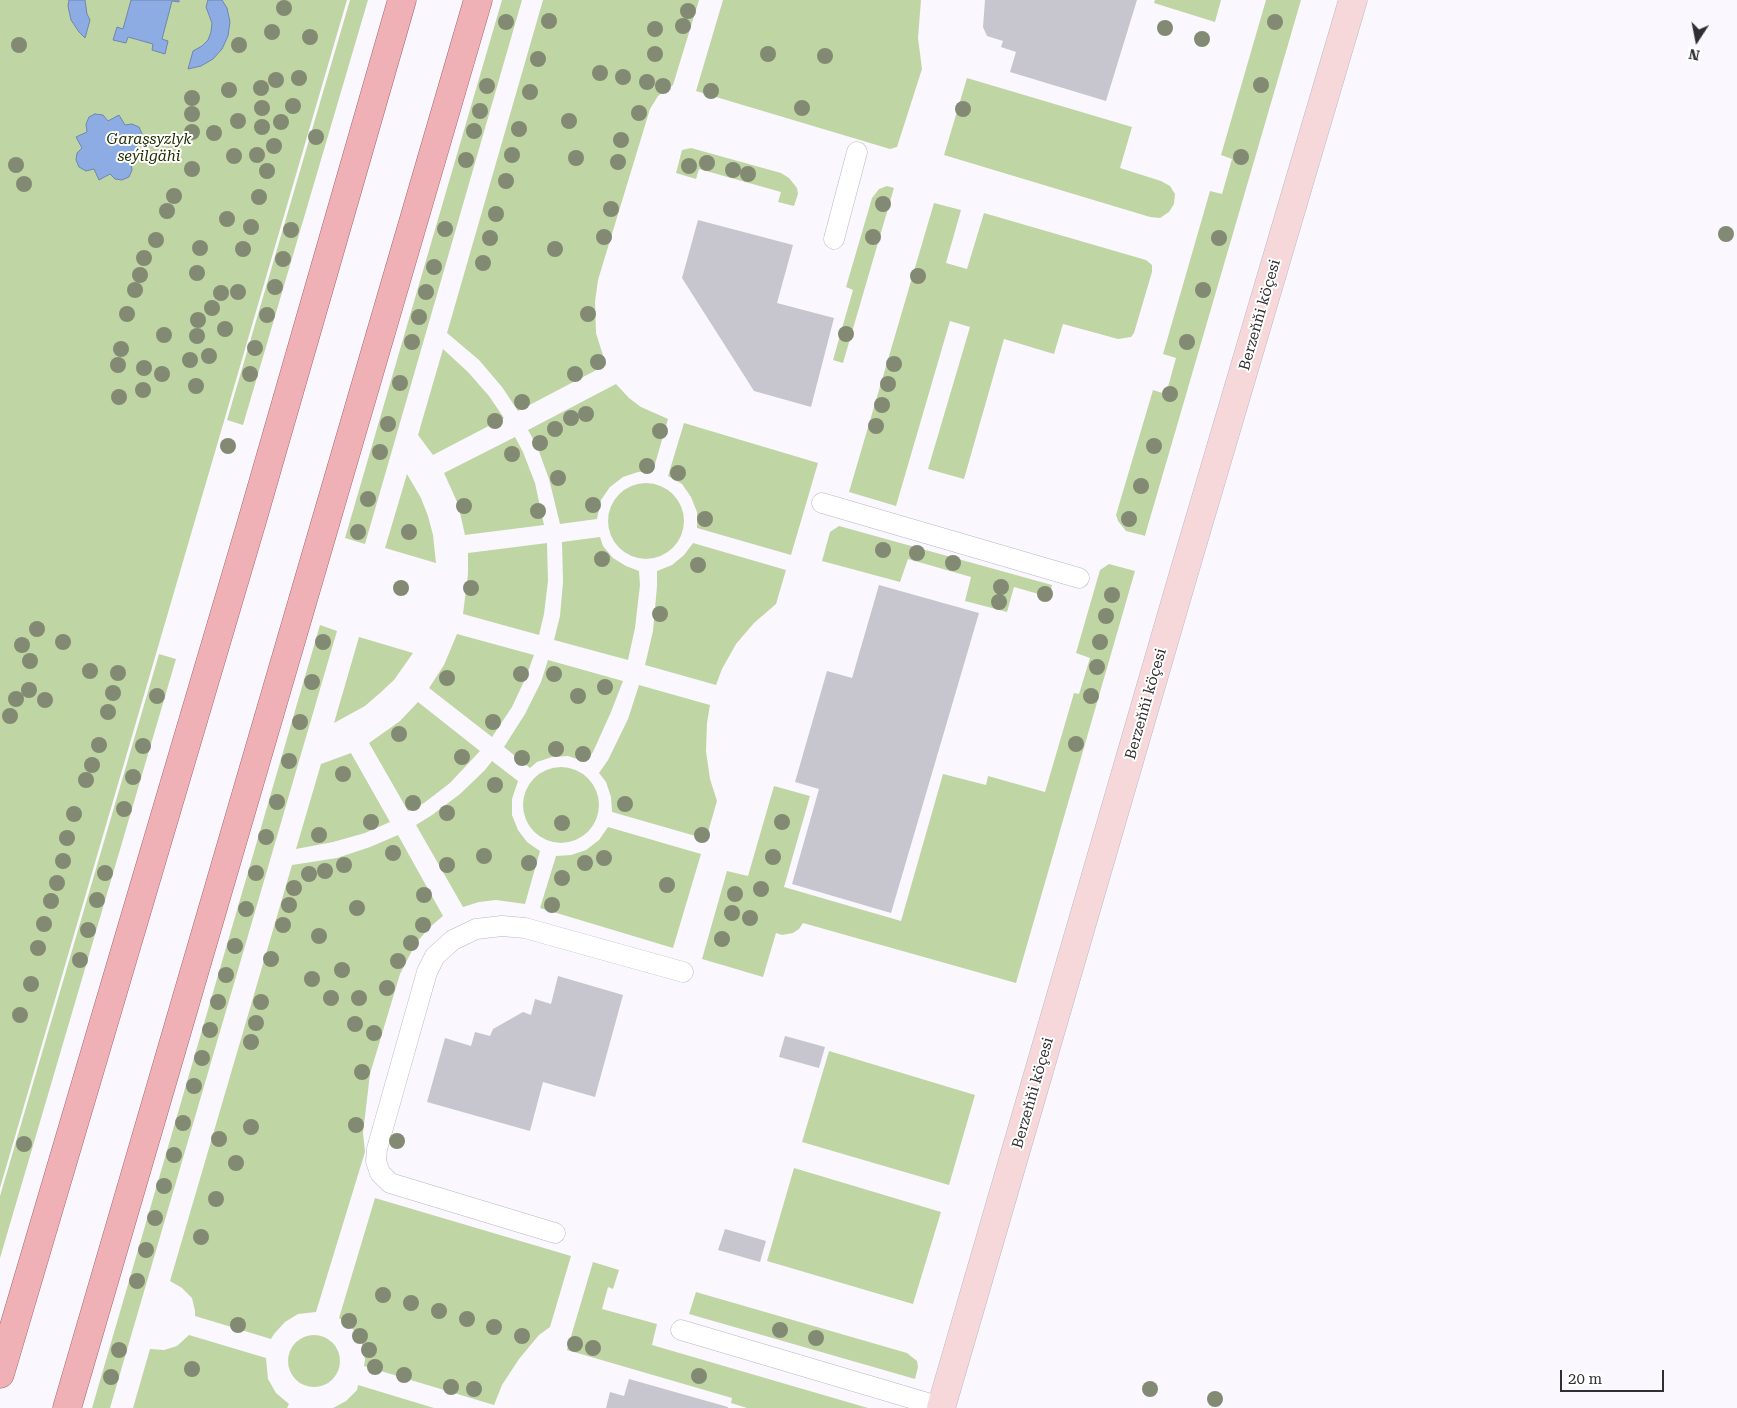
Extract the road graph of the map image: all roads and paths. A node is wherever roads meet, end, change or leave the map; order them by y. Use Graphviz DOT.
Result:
graph roads {
  1 [pos="402,0"];
  2 [pos="478,0"];
  3 [pos="1353,0"];
  4 [pos="857,152"];
  5 [pos="834,240"];
  6 [pos="822,504"];
  7 [pos="1079,578"];
  8 [pos="683,972"];
  9 [pos="555,1233"];
  10 [pos="681,1330"];
  11 [pos="0,1374"];
  12 [pos="941,1407"];
  13 [pos="67,1408"];
  1 -- 11 [label="main road"];
  2 -- 13 [label="main road"];
  3 -- 12 [label="street, Berzeňňi köçesi"];
  4 -- 5 [label="lane"];
  6 -- 7 [label="lane"];
  8 -- 9 [label="lane"];
  10 -- 12 [label="lane"];
}
